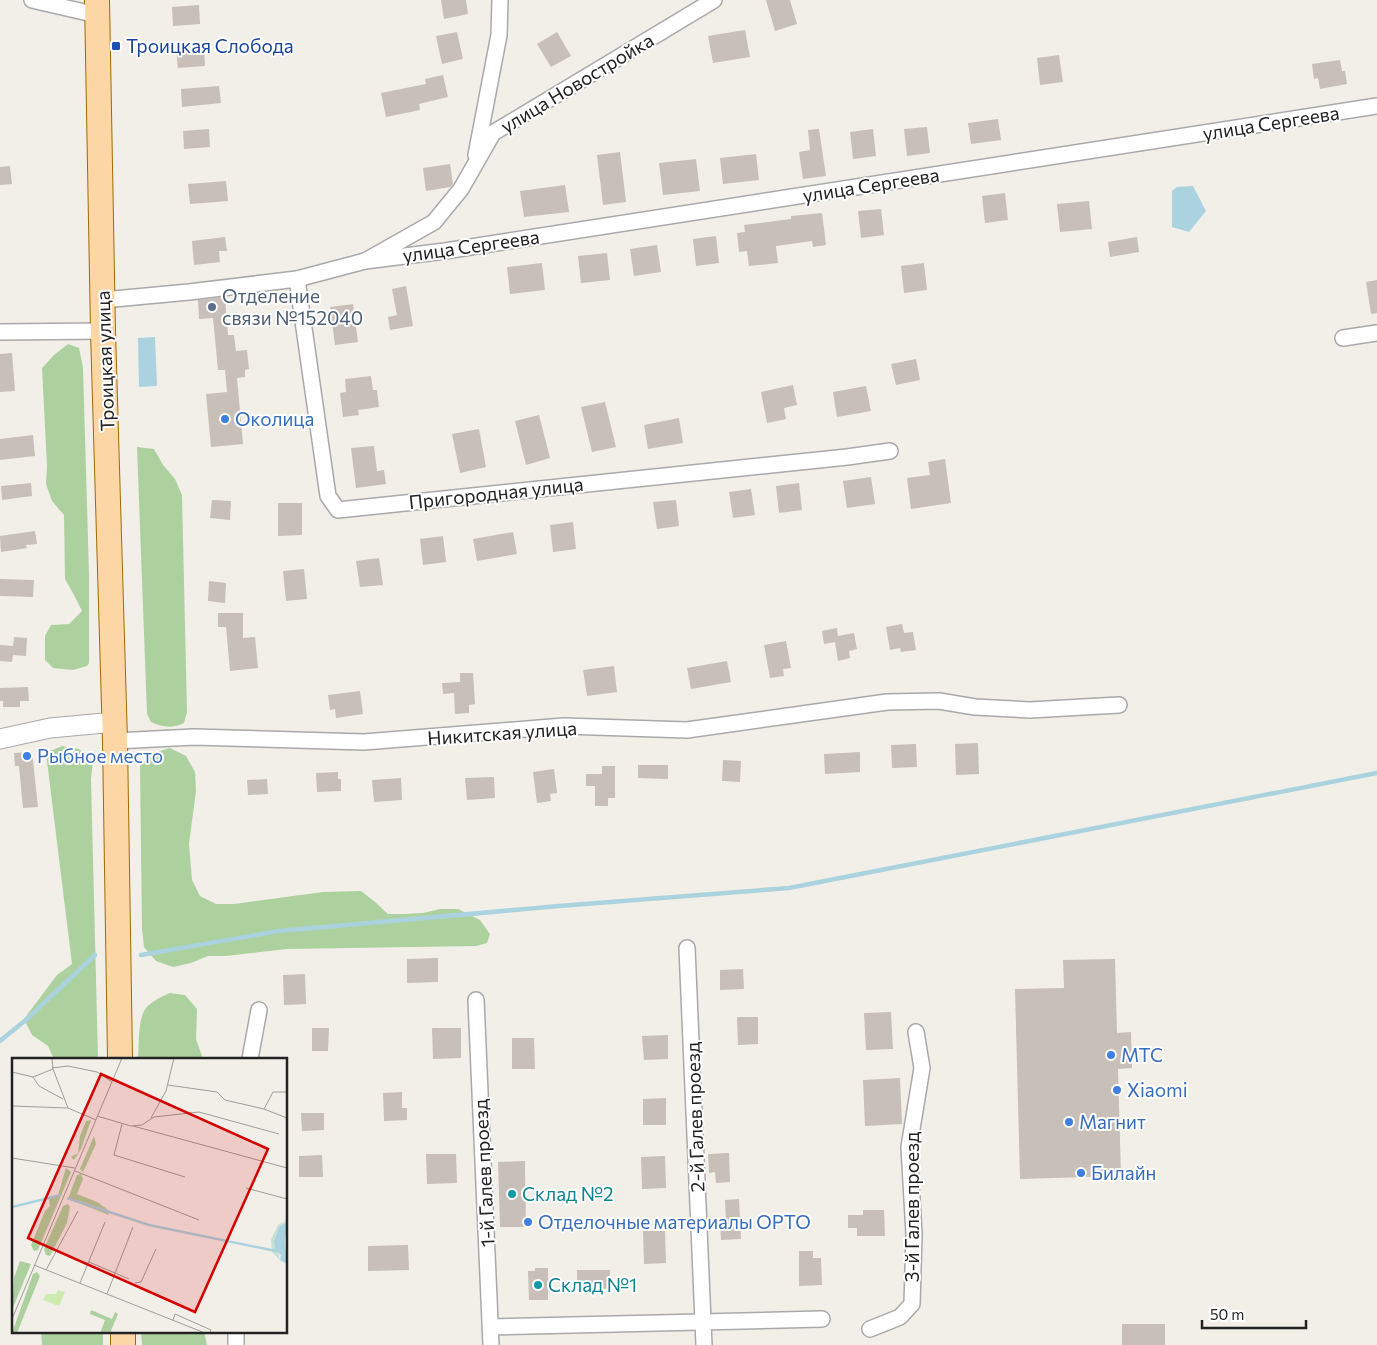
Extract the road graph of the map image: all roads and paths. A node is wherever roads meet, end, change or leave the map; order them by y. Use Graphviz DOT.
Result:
graph roads {
  1 [pos="32,0"];
  2 [pos="500,0"];
  3 [pos="714,0"];
  4 [pos="97,7"];
  5 [pos="1377,106"];
  6 [pos="474,166"];
  7 [pos="365,261"];
  8 [pos="296,279"];
  9 [pos="103,300"];
  10 [pos="103,331"];
  11 [pos="0,332"];
  12 [pos="1377,333"];
  13 [pos="1343,338"];
  14 [pos="890,451"];
  15 [pos="1119,705"];
  16 [pos="115,732"];
  17 [pos="0,739"];
  18 [pos="687,948"];
  19 [pos="476,1000"];
  20 [pos="259,1010"];
  21 [pos="916,1032"];
  22 [pos="120,1058"];
  23 [pos="250,1058"];
  24 [pos="822,1319"];
  25 [pos="703,1322"];
  26 [pos="491,1327"];
  27 [pos="870,1328"];
  28 [pos="123,1332"];
  29 [pos="236,1332"];
  30 [pos="123,1345"];
  31 [pos="236,1345"];
  32 [pos="491,1345"];
  33 [pos="704,1345"];
  1 -- 4 [label="street"];
  2 -- 6 [label="street"];
  3 -- 6 [label="street, улица Новостройка"];
  4 -- 9 [label="main road, Троицкая улица"];
  5 -- 7 [label="street, улица Сергеева"];
  6 -- 7 [label="street, улица Новостройка"];
  7 -- 8 [label="street, улица Новостройка"];
  8 -- 9 [label="street, улица Новостройка"];
  8 -- 14 [label="street, Пригородная улица"];
  9 -- 10 [label="main road, Троицкая улица"];
  10 -- 11 [label="street"];
  10 -- 16 [label="main road, Троицкая улица"];
  12 -- 13 [label="street"];
  15 -- 16 [label="street, Никитская улица"];
  16 -- 17 [label="street"];
  16 -- 22 [label="main road, Троицкая улица"];
  18 -- 25 [label="street, 2-й Галев проезд"];
  19 -- 26 [label="street, 1-й Галев проезд"];
  20 -- 23 [label="street"];
  21 -- 27 [label="street, 3-й Галев проезд"];
  24 -- 25 [label="street"];
  25 -- 26 [label="street"];
  25 -- 33 [label="street, 2-й Галев проезд"];
  26 -- 32 [label="street, 1-й Галев проезд"];
  28 -- 30 [label="main road"];
  29 -- 31 [label="street"];
}
